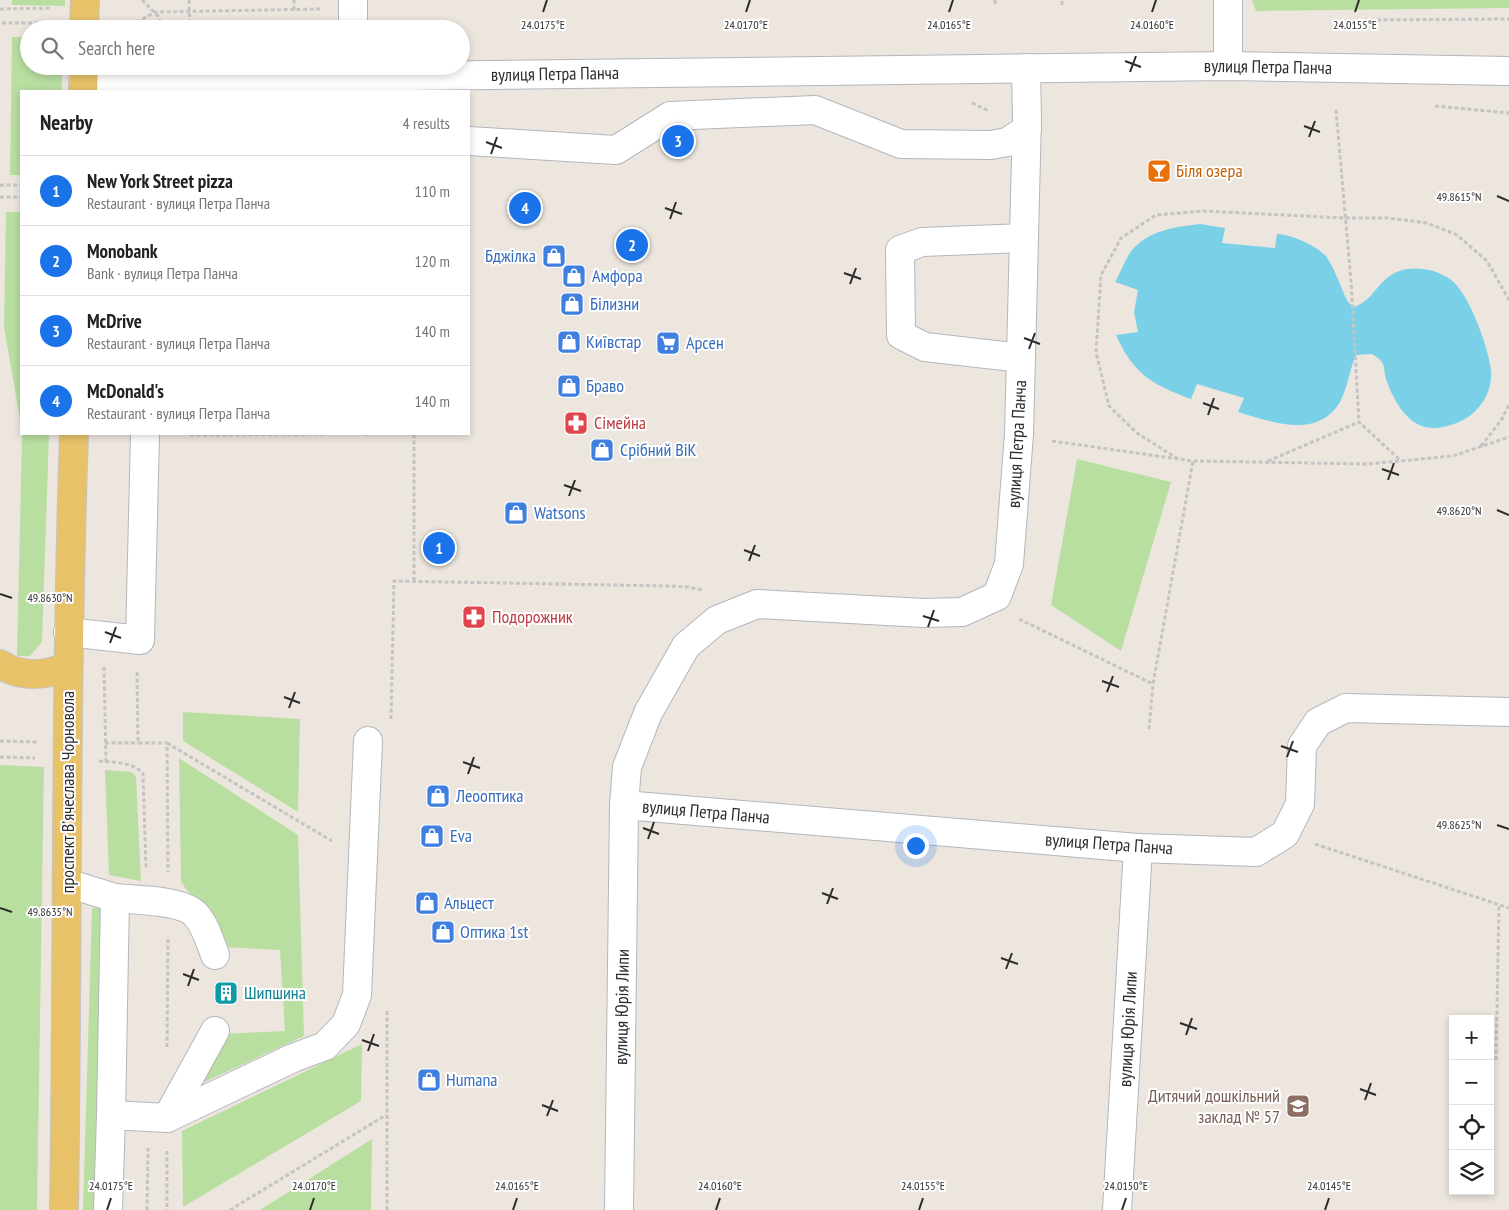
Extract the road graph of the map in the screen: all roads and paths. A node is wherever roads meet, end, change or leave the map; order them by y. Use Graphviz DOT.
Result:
graph roads {
  1 [pos="85,0"];
  2 [pos="142,0"];
  3 [pos="190,0"];
  4 [pos="294,0"];
  5 [pos="353,0"];
  6 [pos="1062,0"];
  7 [pos="1228,0"];
  8 [pos="1062,5"];
  9 [pos="56,8"];
  10 [pos="0,9"];
  11 [pos="321,9"];
  12 [pos="294,10"];
  13 [pos="155,12"];
  14 [pos="189,12"];
  15 [pos="1509,19"];
  16 [pos="84,20"];
  17 [pos="141,20"];
  18 [pos="160,20"];
  19 [pos="189,20"];
  20 [pos="353,20"];
  21 [pos="1364,20"];
  22 [pos="2,23"];
  23 [pos="20,23"];
  24 [pos="1228,66"];
  25 [pos="1026,68"];
  26 [pos="470,70"];
  27 [pos="1509,71"];
  28 [pos="218,75"];
  29 [pos="83,79"];
  30 [pos="1435,106"];
  31 [pos="1336,110"];
  32 [pos="1509,113"];
  33 [pos="1027,129"];
  34 [pos="470,141"];
  35 [pos="0,185"];
  36 [pos="20,185"];
  37 [pos="0,197"];
  38 [pos="20,197"];
  39 [pos="1346,218"];
  40 [pos="1024,238"];
  41 [pos="1509,300"];
  42 [pos="1021,358"];
  43 [pos="1509,404"];
  44 [pos="1359,422"];
  45 [pos="1019,434"];
  46 [pos="74,435"];
  47 [pos="145,435"];
  48 [pos="414,435"];
  49 [pos="1509,436"];
  50 [pos="1480,447"];
  51 [pos="1178,459"];
  52 [pos="1192,461"];
  53 [pos="1401,461"];
  54 [pos="1265,462"];
  55 [pos="394,581"];
  56 [pos="414,581"];
  57 [pos="758,604"];
  58 [pos="1019,619"];
  59 [pos="68,632"];
  60 [pos="0,664"];
  61 [pos="68,666"];
  62 [pos="1153,684"];
  63 [pos="1509,712"];
  64 [pos="1149,729"];
  65 [pos="0,741"];
  66 [pos="368,741"];
  67 [pos="38,742"];
  68 [pos="138,742"];
  69 [pos="105,743"];
  70 [pos="166,743"];
  71 [pos="0,757"];
  72 [pos="38,758"];
  73 [pos="106,762"];
  74 [pos="624,805"];
  75 [pos="1285,834"];
  76 [pos="1138,848"];
  77 [pos="363,859"];
  78 [pos="67,883"];
  79 [pos="115,898"];
  80 [pos="147,902"];
  81 [pos="1499,904"];
  82 [pos="1509,908"];
  83 [pos="216,956"];
  84 [pos="215,1031"];
  85 [pos="1496,1060"];
  86 [pos="386,1115"];
  87 [pos="111,1116"];
  88 [pos="167,1118"];
  89 [pos="64,1210"];
  90 [pos="108,1210"];
  91 [pos="230,1210"];
  92 [pos="620,1210"];
  93 [pos="1117,1210"];
  1 -- 16 [label="main road"];
  2 -- 13 [label="path"];
  3 -- 14 [label="path"];
  4 -- 12 [label="path"];
  5 -- 20 [label="street"];
  6 -- 8 [label="path"];
  7 -- 24 [label="street"];
  9 -- 10 [label="path"];
  11 -- 12 [label="path"];
  12 -- 14 [label="path"];
  13 -- 14 [label="path"];
  13 -- 17 [label="path"];
  13 -- 18 [label="path"];
  14 -- 19 [label="path"];
  15 -- 21 [label="path"];
  22 -- 23 [label="path"];
  24 -- 25 [label="street, вулиця Петра Панча"];
  24 -- 27 [label="street, вулиця Петра Панча"];
  25 -- 26 [label="street, вулиця Петра Панча"];
  25 -- 33 [label="street, вулиця Петра Панча"];
  28 -- 29 [label="street, вулиця Петра Панча"];
  30 -- 32 [label="path"];
  31 -- 39 [label="path"];
  33 -- 34 [label="street"];
  33 -- 40 [label="street, вулиця Петра Панча"];
  35 -- 36 [label="path"];
  37 -- 38 [label="path"];
  39 -- 41 [label="path"];
  39 -- 44 [label="path"];
  39 -- 51 [label="path"];
  40 -- 42 [label="street, вулиця Петра Панча"];
  40 -- 42 [label="street"];
  42 -- 45 [label="street, вулиця Петра Панча"];
  43 -- 50 [label="path"];
  44 -- 53 [label="path"];
  44 -- 54 [label="path"];
  45 -- 51 [label="path"];
  45 -- 57 [label="street, вулиця Петра Панча"];
  46 -- 59 [label="main road, проспект Вʼячеслава Чорновола"];
  47 -- 59 [label="street"];
  48 -- 56 [label="path"];
  49 -- 50 [label="path"];
  50 -- 53 [label="path"];
  51 -- 52 [label="path"];
  52 -- 54 [label="path"];
  52 -- 62 [label="path"];
  53 -- 54 [label="path"];
  55 -- 56 [label="path"];
  56 -- 57 [label="path"];
  57 -- 74 [label="street, вулиця Петра Панча"];
  58 -- 62 [label="path"];
  59 -- 61 [label="main road, проспект Вʼячеслава Чорновола"];
  60 -- 61 [label="main road"];
  61 -- 78 [label="main road, проспект Вʼячеслава Чорновола"];
  62 -- 64 [label="path"];
  63 -- 75 [label="street"];
  65 -- 67 [label="path"];
  66 -- 77 [label="street"];
  68 -- 69 [label="path"];
  70 -- 77 [label="path"];
  71 -- 72 [label="path"];
  73 -- 80 [label="path"];
  74 -- 76 [label="street, вулиця Петра Панча"];
  74 -- 92 [label="street, вулиця Юрія Липи"];
  75 -- 76 [label="street, вулиця Петра Панча"];
  75 -- 81 [label="path"];
  76 -- 93 [label="street, вулиця Юрія Липи"];
  77 -- 88 [label="street"];
  78 -- 79 [label="street"];
  78 -- 89 [label="main road, проспект Вʼячеслава Чорновола"];
  79 -- 80 [label="street"];
  79 -- 87 [label="street"];
  80 -- 83 [label="street"];
  81 -- 82 [label="path"];
  81 -- 85 [label="path"];
  84 -- 88 [label="street"];
  86 -- 91 [label="path"];
  87 -- 88 [label="street"];
  87 -- 90 [label="street"];
}
